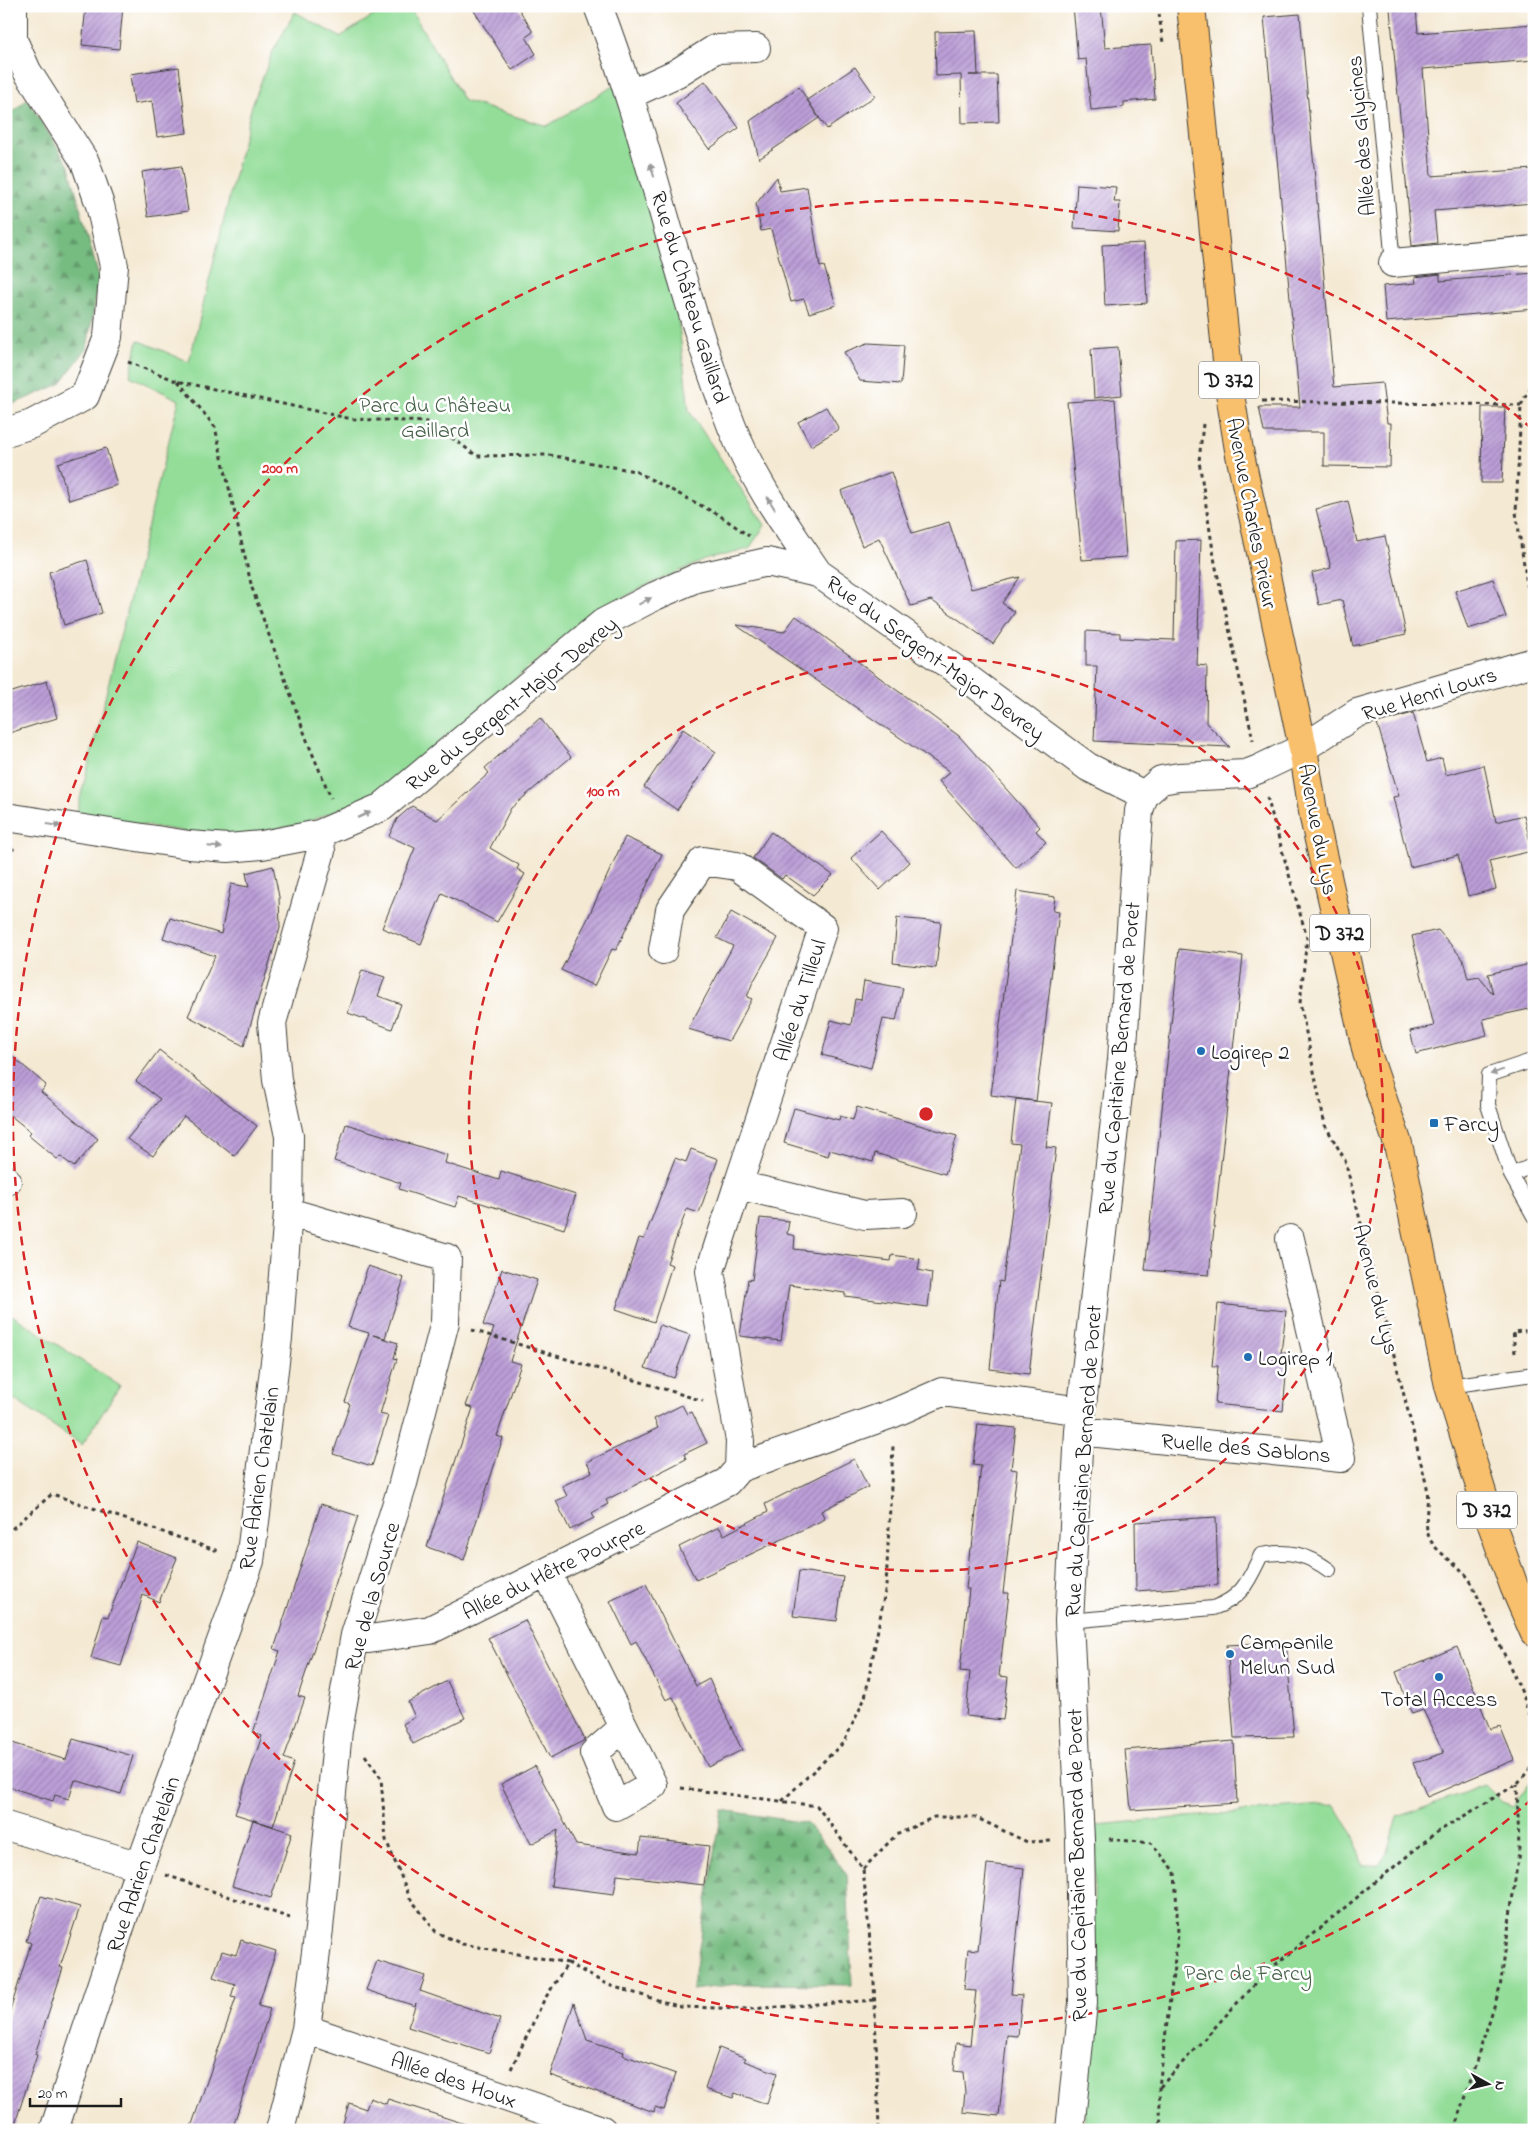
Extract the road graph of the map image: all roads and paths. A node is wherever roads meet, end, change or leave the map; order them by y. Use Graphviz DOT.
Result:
graph roads {
  1 [pos="13,6"];
  2 [pos="598,6"];
  3 [pos="1191,6"];
  4 [pos="1369,6"];
  5 [pos="756,48"];
  6 [pos="629,94"];
  7 [pos="1534,250"];
  8 [pos="1392,263"];
  9 [pos="103,352"];
  10 [pos="1534,380"];
  11 [pos="177,381"];
  12 [pos="1231,400"];
  13 [pos="1521,404"];
  14 [pos="6,432"];
  15 [pos="787,528"];
  16 [pos="769,558"];
  17 [pos="818,573"];
  18 [pos="1534,630"];
  19 [pos="1534,662"];
  20 [pos="1303,748"];
  21 [pos="1144,794"];
  22 [pos="6,818"];
  23 [pos="1275,826"];
  24 [pos="331,829"];
  25 [pos="663,950"];
  26 [pos="1534,1060"];
  27 [pos="1534,1165"];
  28 [pos="1511,1175"];
  29 [pos="738,1185"];
  30 [pos="288,1212"];
  31 [pos="903,1213"];
  32 [pos="1534,1216"];
  33 [pos="1290,1239"];
  34 [pos="445,1322"];
  35 [pos="1534,1330"];
  36 [pos="1534,1374"];
  37 [pos="1518,1376"];
  38 [pos="1449,1386"];
  39 [pos="734,1411"];
  40 [pos="894,1413"];
  41 [pos="1081,1421"];
  42 [pos="739,1468"];
  43 [pos="6,1534"];
  44 [pos="250,1561"];
  45 [pos="1330,1570"];
  46 [pos="547,1573"];
  47 [pos="1069,1620"];
  48 [pos="1534,1632"];
  49 [pos="355,1635"];
  50 [pos="624,1727"];
  51 [pos="338,1730"];
  52 [pos="1534,1731"];
  53 [pos="1534,1764"];
  54 [pos="1517,1784"];
  55 [pos="653,1785"];
  56 [pos="782,1801"];
  57 [pos="6,1826"];
  58 [pos="1080,1839"];
  59 [pos="140,1866"];
  60 [pos="863,1869"];
  61 [pos="319,1928"];
  62 [pos="568,1963"];
  63 [pos="875,2000"];
  64 [pos="306,2029"];
  65 [pos="1159,2087"];
  66 [pos="498,2095"];
  67 [pos="54,2130"];
  68 [pos="280,2130"];
  69 [pos="602,2130"];
  70 [pos="879,2130"];
  71 [pos="1070,2130"];
  72 [pos="1161,2130"];
  73 [pos="1454,2130"];
  1 -- 9 [label="street"];
  2 -- 6 [label="street, Rue du Château Gaillard"];
  3 -- 12 [label="main road, Avenue Charles Prieur / D 372"];
  4 -- 8 [label="lane, Allée des Glycines"];
  5 -- 6 [label="street"];
  15 -- 6 [label="street, Rue du Château Gaillard, one-way"];
  7 -- 8 [label="street"];
  9 -- 11 [label="path"];
  9 -- 14 [label="street"];
  10 -- 13 [label="path"];
  11 -- 16 [label="path"];
  11 -- 24 [label="path"];
  12 -- 13 [label="path"];
  12 -- 20 [label="main road, Avenue Charles Prieur / D 372"];
  13 -- 18 [label="path"];
  15 -- 16 [label="street"];
  15 -- 17 [label="street, Rue du Château Gaillard"];
  16 -- 17 [label="street, Rue du Sergent-Major Devrey"];
  24 -- 16 [label="street, Rue du Sergent-Major Devrey, one-way"];
  17 -- 21 [label="street, Rue du Sergent-Major Devrey"];
  19 -- 20 [label="street, Rue Henri Lours"];
  20 -- 21 [label="street, Rue Henri Lours"];
  20 -- 38 [label="main road, Avenue du Lys / D 372"];
  21 -- 41 [label="street, Rue du Capitaine Bernard de Poret"];
  22 -- 24 [label="street, Rue du Sergent-Major Devrey, one-way"];
  23 -- 52 [label="path, Avenue du Lys"];
  24 -- 30 [label="street, Rue Adrien Chatelain"];
  25 -- 29 [label="street, Allée du Tilleul"];
  26 -- 28 [label="lane, one-way"];
  27 -- 28 [label="lane"];
  28 -- 32 [label="lane"];
  29 -- 31 [label="street"];
  29 -- 39 [label="street"];
  30 -- 34 [label="street, Rue de la Source"];
  30 -- 44 [label="street, Rue Adrien Chatelain"];
  33 -- 41 [label="street, Ruelle des Sablons"];
  34 -- 39 [label="path"];
  34 -- 49 [label="street, Rue de la Source"];
  35 -- 37 [label="path"];
  36 -- 37 [label="lane"];
  37 -- 38 [label="lane"];
  38 -- 48 [label="main road, Avenue du Lys / D 372"];
  39 -- 42 [label="street"];
  40 -- 41 [label="street, Allée du Hêtre Pourpre"];
  40 -- 42 [label="street, Allée du Hêtre Pourpre"];
  40 -- 56 [label="path"];
  41 -- 47 [label="street, Rue du Capitaine Bernard de Poret"];
  42 -- 46 [label="street, Allée du Hêtre Pourpre"];
  43 -- 44 [label="path"];
  44 -- 59 [label="street, Rue Adrien Chatelain"];
  45 -- 47 [label="lane"];
  46 -- 49 [label="street, Allée du Hêtre Pourpre"];
  46 -- 50 [label="street"];
  47 -- 58 [label="street, Rue du Capitaine Bernard de Poret"];
  49 -- 51 [label="street, Rue de la Source"];
  50 -- 55 [label="street"];
  50 -- 55 [label="street"];
  51 -- 61 [label="street, Rue de la Source"];
  51 -- 62 [label="path"];
  53 -- 54 [label="path"];
  54 -- 65 [label="path"];
  54 -- 73 [label="path"];
  55 -- 56 [label="path"];
  56 -- 60 [label="path"];
  57 -- 59 [label="street"];
  58 -- 60 [label="path"];
  58 -- 65 [label="path"];
  58 -- 71 [label="street, Rue du Capitaine Bernard de Poret"];
  59 -- 61 [label="path"];
  59 -- 67 [label="street, Rue Adrien Chatelain"];
  60 -- 63 [label="path"];
  61 -- 64 [label="street, Rue de la Source"];
  62 -- 63 [label="path"];
  62 -- 66 [label="path"];
  63 -- 70 [label="path"];
  64 -- 66 [label="street, Allée des Houx"];
  64 -- 68 [label="street, Rue de la Source"];
  65 -- 72 [label="path"];
  66 -- 69 [label="street, Allée des Houx"];
}
